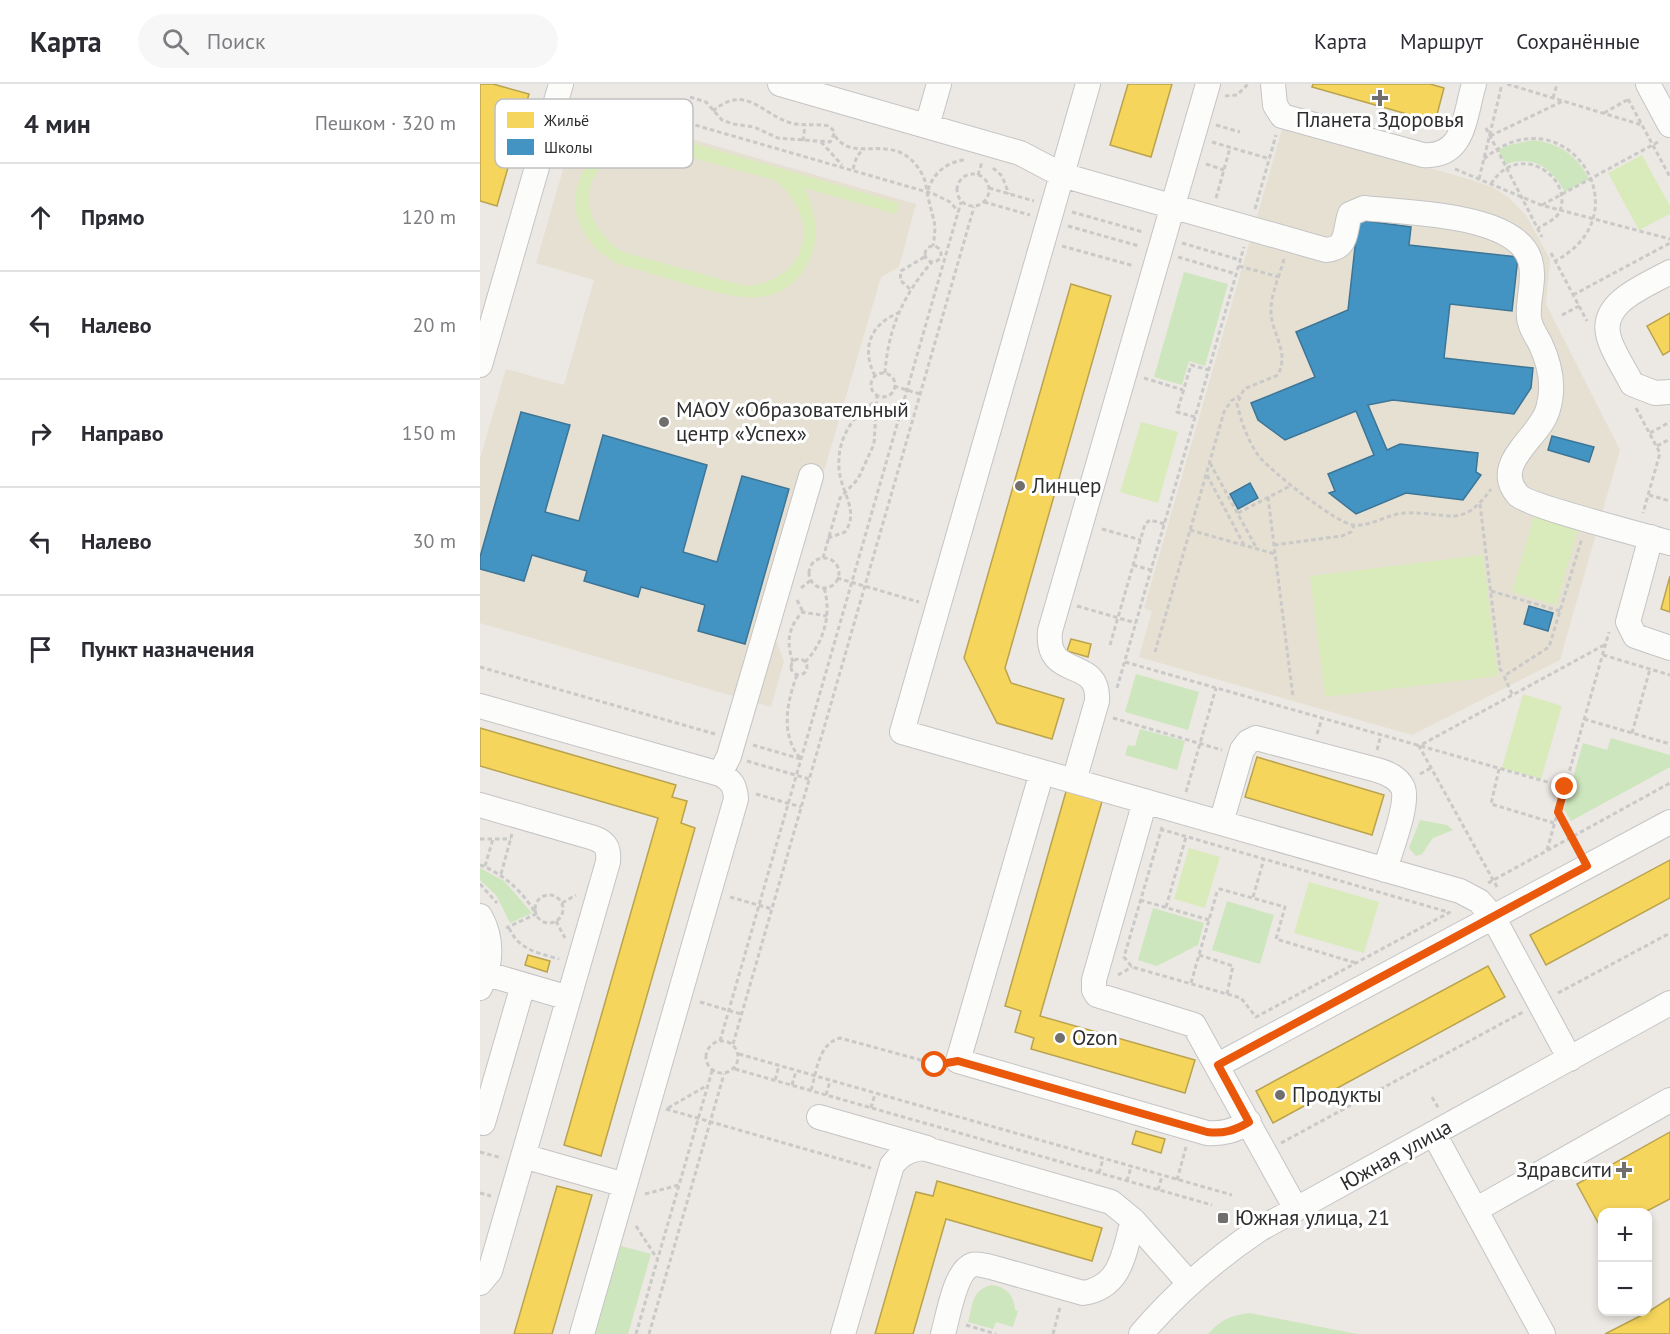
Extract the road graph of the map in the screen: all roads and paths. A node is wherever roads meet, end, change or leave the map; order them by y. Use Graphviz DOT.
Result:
graph roads {
  1 [pos="561,84"];
  2 [pos="780,84"];
  3 [pos="939,84"];
  4 [pos="1088,84"];
  5 [pos="1208,84"];
  6 [pos="1273,84"];
  7 [pos="1474,84"];
  8 [pos="1504,84"];
  9 [pos="1557,84"];
  10 [pos="1649,86"];
  11 [pos="690,97"];
  12 [pos="1553,98"];
  13 [pos="557,99"];
  14 [pos="1628,99"];
  15 [pos="1563,101"];
  16 [pos="713,111"];
  17 [pos="1604,113"];
  18 [pos="1282,116"];
  19 [pos="693,124"];
  20 [pos="1642,124"];
  21 [pos="805,125"];
  22 [pos="927,126"];
  23 [pos="1485,126"];
  24 [pos="1666,133"];
  25 [pos="834,136"];
  26 [pos="1490,136"];
  27 [pos="1192,137"];
  28 [pos="803,141"];
  29 [pos="821,142"];
  30 [pos="1653,145"];
  31 [pos="865,148"];
  32 [pos="1230,148"];
  33 [pos="1496,148"];
  34 [pos="1422,155"];
  35 [pos="1270,159"];
  36 [pos="1484,159"];
  37 [pos="1506,166"];
  38 [pos="843,167"];
  39 [pos="537,168"];
  40 [pos="852,169"];
  41 [pos="1062,175"];
  42 [pos="1670,177"];
  43 [pos="1592,178"];
  44 [pos="1479,179"];
  45 [pos="1491,184"];
  46 [pos="989,188"];
  47 [pos="928,192"];
  48 [pos="1009,194"];
  49 [pos="1562,194"];
  50 [pos="1521,197"];
  51 [pos="961,202"];
  52 [pos="984,202"];
  53 [pos="1542,205"];
  54 [pos="974,207"];
  55 [pos="1172,207"];
  56 [pos="1560,210"];
  57 [pos="959,212"];
  58 [pos="1211,218"];
  59 [pos="1593,219"];
  60 [pos="1048,222"];
  61 [pos="1250,228"];
  62 [pos="1538,228"];
  63 [pos="1290,240"];
  64 [pos="1670,241"];
  65 [pos="933,246"];
  66 [pos="1159,254"];
  67 [pos="926,256"];
  68 [pos="1240,260"];
  69 [pos="1555,261"];
  70 [pos="932,262"];
  71 [pos="1239,266"];
  72 [pos="1670,272"];
  73 [pos="1236,274"];
  74 [pos="1279,277"];
  75 [pos="910,289"];
  76 [pos="1579,306"];
  77 [pos="898,313"];
  78 [pos="1562,315"];
  79 [pos="480,365"];
  80 [pos="1209,370"];
  81 [pos="1125,372"];
  82 [pos="885,373"];
  83 [pos="874,376"];
  84 [pos="894,386"];
  85 [pos="908,390"];
  86 [pos="1184,390"];
  87 [pos="1670,392"];
  88 [pos="920,394"];
  89 [pos="877,395"];
  90 [pos="1239,396"];
  91 [pos="875,402"];
  92 [pos="1195,417"];
  93 [pos="1670,422"];
  94 [pos="1650,433"];
  95 [pos="1670,439"];
  96 [pos="1657,446"];
  97 [pos="1660,453"];
  98 [pos="1209,461"];
  99 [pos="1206,474"];
  100 [pos="811,476"];
  101 [pos="1292,485"];
  102 [pos="1493,486"];
  103 [pos="845,491"];
  104 [pos="1649,495"];
  105 [pos="1268,497"];
  106 [pos="1670,501"];
  107 [pos="1480,504"];
  108 [pos="1238,513"];
  109 [pos="1587,519"];
  110 [pos="1081,523"];
  111 [pos="1165,524"];
  112 [pos="1354,525"];
  113 [pos="1190,530"];
  114 [pos="828,538"];
  115 [pos="1653,538"];
  116 [pos="1141,540"];
  117 [pos="1274,545"];
  118 [pos="1244,546"];
  119 [pos="1257,549"];
  120 [pos="1275,554"];
  121 [pos="823,558"];
  122 [pos="1133,565"];
  123 [pos="1151,570"];
  124 [pos="837,578"];
  125 [pos="811,580"];
  126 [pos="852,582"];
  127 [pos="865,586"];
  128 [pos="824,588"];
  129 [pos="1491,591"];
  130 [pos="1072,604"];
  131 [pos="938,607"];
  132 [pos="1560,611"];
  133 [pos="803,612"];
  134 [pos="827,616"];
  135 [pos="1118,618"];
  136 [pos="1612,622"];
  137 [pos="1136,623"];
  138 [pos="1606,644"];
  139 [pos="1110,645"];
  140 [pos="1670,648"];
  141 [pos="1155,652"];
  142 [pos="1603,655"];
  143 [pos="793,662"];
  144 [pos="805,662"];
  145 [pos="1125,662"];
  146 [pos="480,667"];
  147 [pos="1650,669"];
  148 [pos="1505,674"];
  149 [pos="797,675"];
  150 [pos="1670,675"];
  151 [pos="1216,688"];
  152 [pos="1115,695"];
  153 [pos="1513,695"];
  154 [pos="1293,697"];
  155 [pos="480,705"];
  156 [pos="1094,713"];
  157 [pos="1584,719"];
  158 [pos="1632,733"];
  159 [pos="734,740"];
  160 [pos="1200,743"];
  161 [pos="1670,744"];
  162 [pos="1419,746"];
  163 [pos="1241,755"];
  164 [pos="801,759"];
  165 [pos="1431,768"];
  166 [pos="1499,769"];
  167 [pos="1042,772"];
  168 [pos="1419,774"];
  169 [pos="727,781"];
  170 [pos="1074,781"];
  171 [pos="1670,783"];
  172 [pos="1565,787"];
  173 [pos="789,804"];
  174 [pos="480,805"];
  175 [pos="801,807"];
  176 [pos="1558,812"];
  177 [pos="518,815"];
  178 [pos="1158,815"];
  179 [pos="1670,822"];
  180 [pos="1221,823"];
  181 [pos="1554,823"];
  182 [pos="1571,836"];
  183 [pos="1186,837"];
  184 [pos="480,839"];
  185 [pos="493,839"];
  186 [pos="511,839"];
  187 [pos="1267,848"];
  188 [pos="1547,850"];
  189 [pos="480,865"];
  190 [pos="1587,866"];
  191 [pos="485,867"];
  192 [pos="1385,870"];
  193 [pos="500,875"];
  194 [pos="709,891"];
  195 [pos="1130,897"];
  196 [pos="1253,897"];
  197 [pos="759,905"];
  198 [pos="1166,907"];
  199 [pos="772,909"];
  200 [pos="536,914"];
  201 [pos="1493,917"];
  202 [pos="1209,920"];
  203 [pos="485,926"];
  204 [pos="1670,933"];
  205 [pos="528,950"];
  206 [pos="1199,955"];
  207 [pos="1356,963"];
  208 [pos="578,964"];
  209 [pos="483,981"];
  210 [pos="1190,984"];
  211 [pos="523,985"];
  212 [pos="1227,994"];
  213 [pos="679,996"];
  214 [pos="569,998"];
  215 [pos="1540,1003"];
  216 [pos="1670,1003"];
  217 [pos="729,1010"];
  218 [pos="741,1014"];
  219 [pos="720,1041"];
  220 [pos="733,1044"];
  221 [pos="739,1054"];
  222 [pos="1570,1059"];
  223 [pos="958,1061"];
  224 [pos="1218,1065"];
  225 [pos="779,1066"];
  226 [pos="735,1069"];
  227 [pos="712,1071"];
  228 [pos="796,1071"];
  229 [pos="724,1074"];
  230 [pos="815,1077"];
  231 [pos="775,1080"];
  232 [pos="830,1081"];
  233 [pos="792,1085"];
  234 [pos="708,1086"];
  235 [pos="811,1090"];
  236 [pos="875,1094"];
  237 [pos="1670,1100"];
  238 [pos="823,1106"];
  239 [pos="657,1107"];
  240 [pos="871,1108"];
  241 [pos="698,1118"];
  242 [pos="710,1122"];
  243 [pos="1249,1122"];
  244 [pos="483,1123"];
  245 [pos="1192,1128"];
  246 [pos="1434,1134"];
  247 [pos="935,1150"];
  248 [pos="1265,1152"];
  249 [pos="523,1156"];
  250 [pos="1103,1159"];
  251 [pos="1131,1167"];
  252 [pos="890,1173"];
  253 [pos="1099,1173"];
  254 [pos="1162,1176"];
  255 [pos="1177,1180"];
  256 [pos="1127,1181"];
  257 [pos="679,1185"];
  258 [pos="1158,1190"];
  259 [pos="622,1193"];
  260 [pos="1232,1196"];
  261 [pos="1212,1205"];
  262 [pos="1296,1209"];
  263 [pos="1477,1209"];
  264 [pos="1133,1220"];
  265 [pos="658,1260"];
  266 [pos="480,1283"];
  267 [pos="1189,1283"];
  268 [pos="1064,1287"];
  269 [pos="945,1327"];
  270 [pos="582,1334"];
  271 [pos="636,1334"];
  272 [pos="649,1334"];
  273 [pos="843,1334"];
  274 [pos="996,1334"];
  275 [pos="1053,1334"];
  276 [pos="1142,1334"];
  277 [pos="1543,1334"];
  1 -- 13 [label="street"];
  2 -- 22 [label="street"];
  3 -- 22 [label="street"];
  4 -- 41 [label="street"];
  5 -- 27 [label="street"];
  6 -- 18 [label="street"];
  7 -- 34 [label="street"];
  8 -- 12 [label="path"];
  8 -- 26 [label="path"];
  9 -- 12 [label="path"];
  10 -- 14 [label="path"];
  10 -- 24 [label="street"];
  11 -- 16 [label="path"];
  12 -- 15 [label="path"];
  14 -- 17 [label="path"];
  14 -- 20 [label="path"];
  15 -- 17 [label="path"];
  15 -- 26 [label="path"];
  16 -- 21 [label="path"];
  16 -- 28 [label="path"];
  17 -- 20 [label="path"];
  18 -- 34 [label="street"];
  18 -- 35 [label="path"];
  19 -- 38 [label="path"];
  20 -- 30 [label="path"];
  21 -- 25 [label="path"];
  21 -- 28 [label="path"];
  22 -- 41 [label="street"];
  23 -- 26 [label="path"];
  24 -- 30 [label="path"];
  25 -- 29 [label="path"];
  25 -- 31 [label="path"];
  26 -- 33 [label="path"];
  26 -- 36 [label="path"];
  27 -- 32 [label="path"];
  27 -- 55 [label="street"];
  28 -- 29 [label="path"];
  29 -- 38 [label="path"];
  30 -- 42 [label="path"];
  30 -- 43 [label="path"];
  31 -- 40 [label="path"];
  31 -- 47 [label="path"];
  32 -- 35 [label="path"];
  32 -- 58 [label="path"];
  33 -- 36 [label="path"];
  33 -- 37 [label="path"];
  33 -- 43 [label="path"];
  34 -- 44 [label="path"];
  35 -- 61 [label="path"];
  36 -- 44 [label="path"];
  37 -- 45 [label="path"];
  37 -- 49 [label="path"];
  37 -- 50 [label="path"];
  38 -- 40 [label="path"];
  39 -- 79 [label="street"];
  40 -- 47 [label="path"];
  41 -- 55 [label="street"];
  41 -- 60 [label="street"];
  43 -- 49 [label="path"];
  43 -- 59 [label="path"];
  44 -- 45 [label="path"];
  45 -- 50 [label="path"];
  46 -- 48 [label="path"];
  46 -- 51 [label="path"];
  46 -- 52 [label="path"];
  47 -- 48 [label="path"];
  47 -- 57 [label="path"];
  47 -- 65 [label="path"];
  48 -- 60 [label="path"];
  49 -- 53 [label="path"];
  49 -- 56 [label="path"];
  50 -- 53 [label="path"];
  50 -- 62 [label="path"];
  51 -- 54 [label="path"];
  51 -- 57 [label="path"];
  52 -- 54 [label="path"];
  52 -- 60 [label="path"];
  53 -- 56 [label="path"];
  54 -- 88 [label="path"];
  55 -- 58 [label="street"];
  55 -- 66 [label="street"];
  56 -- 59 [label="path"];
  56 -- 62 [label="path"];
  57 -- 85 [label="path"];
  58 -- 61 [label="street"];
  59 -- 64 [label="path"];
  59 -- 69 [label="path"];
  60 -- 66 [label="path"];
  60 -- 66 [label="path"];
  60 -- 66 [label="path"];
  60 -- 131 [label="street"];
  61 -- 63 [label="street"];
  61 -- 68 [label="path"];
  62 -- 69 [label="path"];
  63 -- 74 [label="path"];
  63 -- 109 [label="street"];
  64 -- 69 [label="path"];
  65 -- 67 [label="path"];
  65 -- 70 [label="path"];
  66 -- 68 [label="path"];
  66 -- 73 [label="path"];
  66 -- 81 [label="street"];
  67 -- 70 [label="path"];
  67 -- 75 [label="path"];
  68 -- 71 [label="path"];
  70 -- 75 [label="path"];
  71 -- 73 [label="path"];
  71 -- 74 [label="path"];
  72 -- 87 [label="street"];
  73 -- 80 [label="path"];
  74 -- 90 [label="path"];
  75 -- 77 [label="path"];
  76 -- 78 [label="path"];
  77 -- 82 [label="path"];
  77 -- 83 [label="path"];
  80 -- 86 [label="path"];
  80 -- 92 [label="path"];
  81 -- 86 [label="path"];
  81 -- 110 [label="street"];
  82 -- 83 [label="path"];
  82 -- 84 [label="path"];
  83 -- 89 [label="path"];
  84 -- 85 [label="path"];
  84 -- 89 [label="path"];
  85 -- 88 [label="path"];
  85 -- 126 [label="path"];
  86 -- 92 [label="path"];
  88 -- 127 [label="path"];
  89 -- 91 [label="path"];
  90 -- 98 [label="path"];
  90 -- 101 [label="path"];
  91 -- 103 [label="path"];
  91 -- 103 [label="path"];
  92 -- 111 [label="path"];
  93 -- 94 [label="path"];
  95 -- 96 [label="path"];
  97 -- 104 [label="path"];
  98 -- 99 [label="path"];
  98 -- 108 [label="path"];
  99 -- 113 [label="path"];
  99 -- 118 [label="path"];
  100 -- 159 [label="street"];
  101 -- 105 [label="path"];
  101 -- 112 [label="path"];
  102 -- 107 [label="path"];
  103 -- 114 [label="path"];
  103 -- 114 [label="path"];
  104 -- 106 [label="path"];
  104 -- 115 [label="path"];
  105 -- 108 [label="path"];
  105 -- 117 [label="path"];
  107 -- 112 [label="path"];
  107 -- 129 [label="path"];
  108 -- 119 [label="path"];
  109 -- 115 [label="street"];
  109 -- 132 [label="path"];
  110 -- 116 [label="path"];
  110 -- 156 [label="street"];
  111 -- 116 [label="path"];
  111 -- 123 [label="path"];
  112 -- 117 [label="path"];
  113 -- 118 [label="path"];
  113 -- 141 [label="path"];
  114 -- 121 [label="path"];
  115 -- 140 [label="street"];
  116 -- 122 [label="path"];
  117 -- 120 [label="path"];
  118 -- 119 [label="path"];
  119 -- 120 [label="path"];
  120 -- 154 [label="path"];
  121 -- 124 [label="path"];
  121 -- 125 [label="path"];
  122 -- 123 [label="path"];
  122 -- 135 [label="path"];
  123 -- 137 [label="path"];
  124 -- 126 [label="path"];
  124 -- 128 [label="path"];
  125 -- 128 [label="path"];
  125 -- 133 [label="path"];
  126 -- 127 [label="path"];
  126 -- 164 [label="path"];
  127 -- 131 [label="path"];
  127 -- 175 [label="path"];
  128 -- 134 [label="path"];
  129 -- 132 [label="path"];
  129 -- 148 [label="path"];
  130 -- 135 [label="path"];
  131 -- 167 [label="street"];
  132 -- 148 [label="path"];
  133 -- 134 [label="path"];
  133 -- 143 [label="path"];
  134 -- 144 [label="path"];
  135 -- 137 [label="path"];
  135 -- 139 [label="path"];
  136 -- 138 [label="path"];
  137 -- 145 [label="path"];
  138 -- 142 [label="path"];
  138 -- 153 [label="path"];
  142 -- 147 [label="path"];
  142 -- 157 [label="path"];
  143 -- 144 [label="path"];
  143 -- 149 [label="path"];
  144 -- 149 [label="path"];
  145 -- 151 [label="path"];
  145 -- 152 [label="path"];
  146 -- 159 [label="path"];
  147 -- 150 [label="path"];
  147 -- 158 [label="path"];
  148 -- 153 [label="path"];
  149 -- 164 [label="path"];
  151 -- 160 [label="path"];
  151 -- 162 [label="path"];
  153 -- 162 [label="path"];
  155 -- 169 [label="street"];
  156 -- 160 [label="path"];
  156 -- 170 [label="street"];
  157 -- 158 [label="path"];
  157 -- 172 [label="path"];
  158 -- 161 [label="path"];
  159 -- 164 [label="path"];
  159 -- 169 [label="street"];
  160 -- 163 [label="path"];
  160 -- 178 [label="path"];
  162 -- 165 [label="path"];
  162 -- 166 [label="path"];
  163 -- 180 [label="street"];
  163 -- 192 [label="street"];
  164 -- 173 [label="path"];
  165 -- 168 [label="path"];
  165 -- 188 [label="path"];
  166 -- 172 [label="path"];
  166 -- 181 [label="path"];
  167 -- 170 [label="street"];
  167 -- 223 [label="street"];
  169 -- 173 [label="path"];
  169 -- 194 [label="street"];
  170 -- 178 [label="street"];
  171 -- 182 [label="path"];
  172 -- 176 [label="path"];
  173 -- 175 [label="path"];
  173 -- 197 [label="path"];
  174 -- 177 [label="street"];
  175 -- 199 [label="path"];
  176 -- 181 [label="path"];
  176 -- 182 [label="path"];
  177 -- 186 [label="path"];
  177 -- 208 [label="street"];
  178 -- 180 [label="street"];
  178 -- 183 [label="path"];
  178 -- 195 [label="street"];
  178 -- 195 [label="path"];
  179 -- 190 [label="street"];
  180 -- 187 [label="street"];
  181 -- 188 [label="path"];
  182 -- 188 [label="path"];
  182 -- 190 [label="path"];
  183 -- 187 [label="path"];
  183 -- 198 [label="path"];
  184 -- 185 [label="path"];
  185 -- 186 [label="path"];
  185 -- 191 [label="path"];
  186 -- 193 [label="path"];
  187 -- 192 [label="street"];
  187 -- 196 [label="path"];
  187 -- 207 [label="path"];
  189 -- 191 [label="path"];
  190 -- 201 [label="street"];
  191 -- 193 [label="path"];
  192 -- 201 [label="street"];
  193 -- 200 [label="path"];
  194 -- 197 [label="path"];
  194 -- 213 [label="street"];
  195 -- 198 [label="path"];
  195 -- 210 [label="path"];
  195 -- 224 [label="street"];
  196 -- 202 [label="path"];
  196 -- 207 [label="path"];
  197 -- 199 [label="path"];
  197 -- 217 [label="path"];
  198 -- 202 [label="path"];
  199 -- 218 [label="path"];
  200 -- 200 [label="path"];
  200 -- 203 [label="path"];
  201 -- 215 [label="street"];
  201 -- 224 [label="street"];
  202 -- 206 [label="path"];
  203 -- 209 [label="street"];
  204 -- 215 [label="path"];
  205 -- 208 [label="path"];
  206 -- 210 [label="path"];
  206 -- 212 [label="path"];
  207 -- 212 [label="path"];
  208 -- 214 [label="street"];
  209 -- 211 [label="street"];
  210 -- 212 [label="path"];
  211 -- 214 [label="street"];
  211 -- 244 [label="street"];
  213 -- 217 [label="path"];
  213 -- 239 [label="street"];
  214 -- 249 [label="street"];
  215 -- 222 [label="street"];
  215 -- 248 [label="path"];
  216 -- 222 [label="street, Южная улица"];
  217 -- 218 [label="path"];
  217 -- 219 [label="path"];
  218 -- 220 [label="path"];
  219 -- 220 [label="path"];
  219 -- 227 [label="path"];
  220 -- 221 [label="path"];
  221 -- 225 [label="path"];
  221 -- 226 [label="path"];
  222 -- 246 [label="street, Южная улица"];
  223 -- 230 [label="path"];
  223 -- 245 [label="street"];
  224 -- 243 [label="street"];
  225 -- 228 [label="path"];
  225 -- 231 [label="path"];
  226 -- 229 [label="path"];
  226 -- 231 [label="path"];
  227 -- 229 [label="path"];
  227 -- 234 [label="path"];
  228 -- 230 [label="path"];
  228 -- 233 [label="path"];
  229 -- 242 [label="path"];
  230 -- 232 [label="path"];
  230 -- 235 [label="path"];
  231 -- 233 [label="path"];
  232 -- 236 [label="path"];
  232 -- 238 [label="path"];
  233 -- 235 [label="path"];
  234 -- 239 [label="path"];
  234 -- 241 [label="path"];
  235 -- 238 [label="path"];
  236 -- 240 [label="path"];
  236 -- 250 [label="path"];
  237 -- 263 [label="street"];
  238 -- 240 [label="path"];
  238 -- 247 [label="street"];
  239 -- 241 [label="path"];
  239 -- 259 [label="street"];
  240 -- 253 [label="path"];
  241 -- 242 [label="path"];
  241 -- 257 [label="path"];
  242 -- 252 [label="path"];
  242 -- 272 [label="path"];
  243 -- 245 [label="street"];
  243 -- 248 [label="street"];
  245 -- 255 [label="path"];
  246 -- 262 [label="street, Южная улица"];
  246 -- 263 [label="street"];
  247 -- 252 [label="street"];
  247 -- 264 [label="street"];
  248 -- 262 [label="street"];
  249 -- 259 [label="street"];
  249 -- 266 [label="street"];
  250 -- 251 [label="path"];
  250 -- 253 [label="path"];
  251 -- 254 [label="path"];
  251 -- 256 [label="path"];
  252 -- 273 [label="street"];
  253 -- 256 [label="path"];
  254 -- 255 [label="path"];
  254 -- 258 [label="path"];
  255 -- 260 [label="path"];
  256 -- 258 [label="path"];
  257 -- 259 [label="path"];
  257 -- 265 [label="path"];
  258 -- 261 [label="path"];
  259 -- 265 [label="path"];
  259 -- 270 [label="street"];
  262 -- 267 [label="street, Южная улица"];
  263 -- 277 [label="street"];
  264 -- 267 [label="street"];
  264 -- 268 [label="street"];
  265 -- 271 [label="path"];
  267 -- 276 [label="street, Южная улица"];
  268 -- 269 [label="street"];
  268 -- 275 [label="path"];
  269 -- 274 [label="path"];
}
